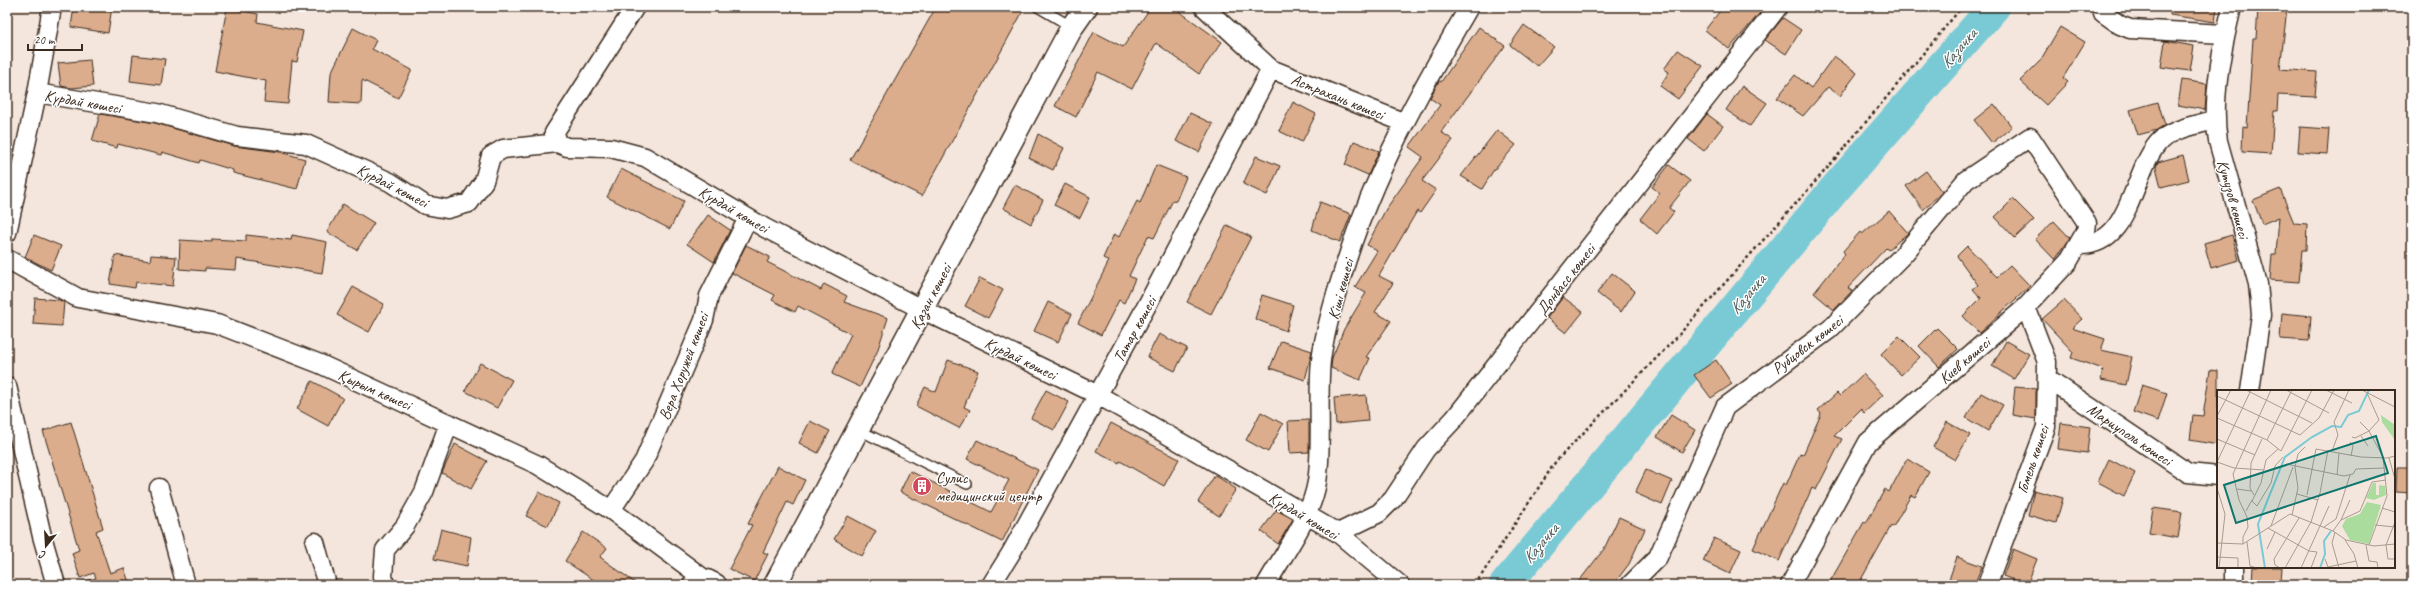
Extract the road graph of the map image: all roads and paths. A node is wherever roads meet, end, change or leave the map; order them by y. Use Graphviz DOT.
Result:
graph roads {
  1 [pos="52,7"];
  2 [pos="635,7"];
  3 [pos="1038,7"];
  4 [pos="1086,7"];
  5 [pos="1204,7"];
  6 [pos="1469,7"];
  7 [pos="1778,7"];
  8 [pos="1962,7"];
  9 [pos="2232,7"];
  10 [pos="2103,13"];
  11 [pos="1072,27"];
  12 [pos="2226,34"];
  13 [pos="1271,69"];
  14 [pos="37,93"];
  15 [pos="2214,120"];
  16 [pos="1405,123"];
  17 [pos="2030,137"];
  18 [pos="557,144"];
  19 [pos="748,218"];
  20 [pos="7,233"];
  21 [pos="2078,245"];
  22 [pos="7,259"];
  23 [pos="2026,307"];
  24 [pos="923,310"];
  25 [pos="2047,378"];
  26 [pos="7,386"];
  27 [pos="2250,390"];
  28 [pos="1098,395"];
  29 [pos="449,423"];
  30 [pos="859,430"];
  31 [pos="2217,476"];
  32 [pos="967,484"];
  33 [pos="159,488"];
  34 [pos="610,510"];
  35 [pos="1306,515"];
  36 [pos="1338,533"];
  37 [pos="315,542"];
  38 [pos="2234,568"];
  39 [pos="705,584"];
  40 [pos="56,585"];
  41 [pos="186,585"];
  42 [pos="327,585"];
  43 [pos="385,585"];
  44 [pos="775,585"];
  45 [pos="991,585"];
  46 [pos="1266,585"];
  47 [pos="1400,585"];
  48 [pos="1475,585"];
  49 [pos="1630,585"];
  50 [pos="1790,585"];
  51 [pos="1987,585"];
  52 [pos="2234,585"];
  1 -- 14 [label="street"];
  2 -- 18 [label="street"];
  3 -- 11 [label="lane"];
  4 -- 11 [label="street, Қазан көшесі"];
  5 -- 13 [label="street"];
  6 -- 16 [label="street, Кіші көшесі"];
  7 -- 36 [label="street, Донбасс көшесі"];
  8 -- 48 [label="path"];
  9 -- 12 [label="street, Кутузов көшесі"];
  10 -- 12 [label="street"];
  11 -- 24 [label="street, Қазан көшесі"];
  12 -- 15 [label="street, Кутузов көшесі"];
  13 -- 16 [label="street, Астрахань көшесі"];
  13 -- 28 [label="street, Татар көшесі"];
  14 -- 18 [label="street, Күрдай көшесі"];
  14 -- 20 [label="street"];
  15 -- 21 [label="street"];
  15 -- 27 [label="street, Кутузов көшесі"];
  16 -- 35 [label="street, Кіші көшесі"];
  17 -- 21 [label="street, Киев көшесі"];
  17 -- 49 [label="street, Рубцовск көшесі"];
  18 -- 19 [label="street, Күрдай көшесі"];
  19 -- 24 [label="street, Күрдай көшесі"];
  19 -- 34 [label="street, Вера Хоружей көшесі"];
  21 -- 23 [label="street, Киев көшесі"];
  22 -- 29 [label="street, Қырым көшесі"];
  23 -- 25 [label="street, Гомель көшесі"];
  23 -- 50 [label="street, Киев көшесі"];
  24 -- 28 [label="street, Күрдай көшесі"];
  24 -- 30 [label="street, Қазан көшесі"];
  25 -- 31 [label="street, Мариуполь көшесі"];
  25 -- 51 [label="street, Гомель көшесі"];
  26 -- 40 [label="street"];
  28 -- 35 [label="street, Күрдай көшесі"];
  28 -- 45 [label="street, Татар көшесі"];
  29 -- 34 [label="street, Қырым көшесі"];
  29 -- 43 [label="street"];
  30 -- 32 [label="lane"];
  30 -- 44 [label="street, Қазан көшесі"];
  33 -- 41 [label="street"];
  34 -- 39 [label="street, Қырым көшесі"];
  35 -- 36 [label="street, Күрдай көшесі"];
  35 -- 46 [label="street, Кіші көшесі"];
  36 -- 47 [label="street, Күрдай көшесі"];
  37 -- 42 [label="street"];
  38 -- 52 [label="street"];
}
